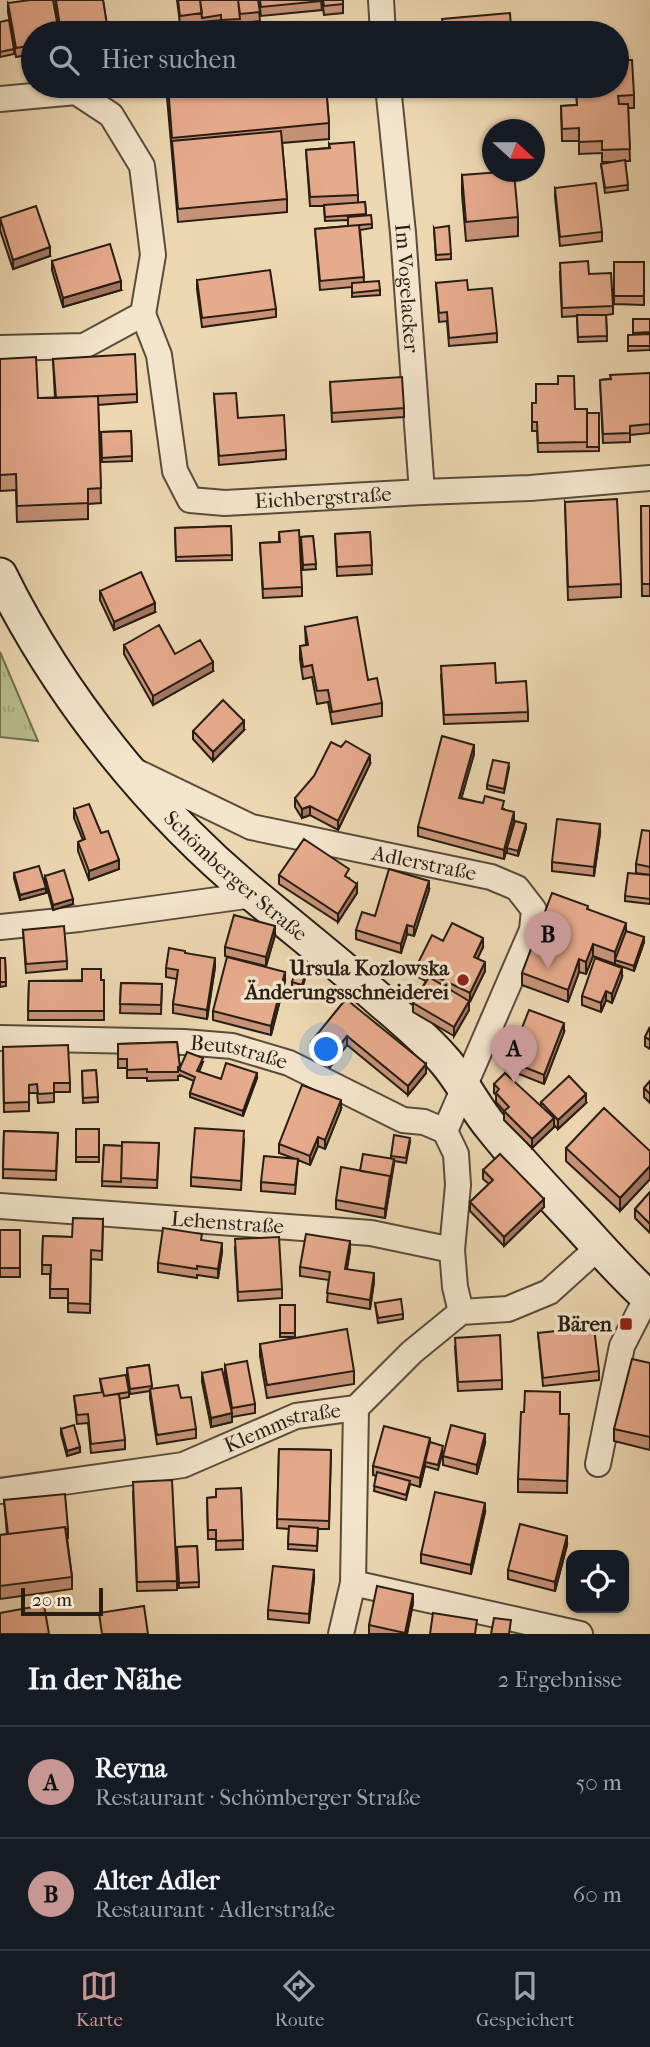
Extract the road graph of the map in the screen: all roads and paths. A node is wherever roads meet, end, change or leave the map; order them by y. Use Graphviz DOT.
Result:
graph roads {
  1 [pos="381,0"];
  2 [pos="382,21"];
  3 [pos="21,97"];
  4 [pos="85,98"];
  5 [pos="389,98"];
  6 [pos="0,99"];
  7 [pos="143,314"];
  8 [pos="0,348"];
  9 [pos="650,478"];
  10 [pos="422,492"];
  11 [pos="0,575"];
  12 [pos="125,767"];
  13 [pos="253,895"];
  14 [pos="0,928"];
  15 [pos="0,1038"];
  16 [pos="464,1086"];
  17 [pos="445,1131"];
  18 [pos="0,1206"];
  19 [pos="599,1247"];
  20 [pos="452,1250"];
  21 [pos="649,1298"];
  22 [pos="461,1312"];
  23 [pos="356,1408"];
  24 [pos="598,1464"];
  25 [pos="0,1491"];
  26 [pos="353,1583"];
  27 [pos="341,1634"];
  28 [pos="580,1634"];
  1 -- 2 [label="street"];
  3 -- 6 [label="street"];
  4 -- 7 [label="street"];
  5 -- 10 [label="street, Im Vogelacker"];
  7 -- 8 [label="street"];
  7 -- 10 [label="street, Eichbergstraße"];
  9 -- 10 [label="street, Eichbergstraße"];
  11 -- 12 [label="main road, Schömberger Straße"];
  12 -- 13 [label="main road, Schömberger Straße"];
  12 -- 16 [label="street, Adlerstraße"];
  13 -- 14 [label="street"];
  13 -- 16 [label="main road, Schömberger Straße"];
  15 -- 17 [label="street, Beutstraße"];
  16 -- 17 [label="street, Adlerstraße"];
  16 -- 19 [label="main road, Schömberger Straße"];
  17 -- 20 [label="street"];
  18 -- 20 [label="street, Lehenstraße"];
  19 -- 21 [label="main road, Schömberger Straße"];
  19 -- 22 [label="street"];
  20 -- 22 [label="street"];
  21 -- 24 [label="street"];
  22 -- 23 [label="street, Klemmstraße"];
  23 -- 25 [label="street, Klemmstraße"];
  23 -- 26 [label="street"];
  26 -- 27 [label="street"];
  26 -- 28 [label="street"];
}
